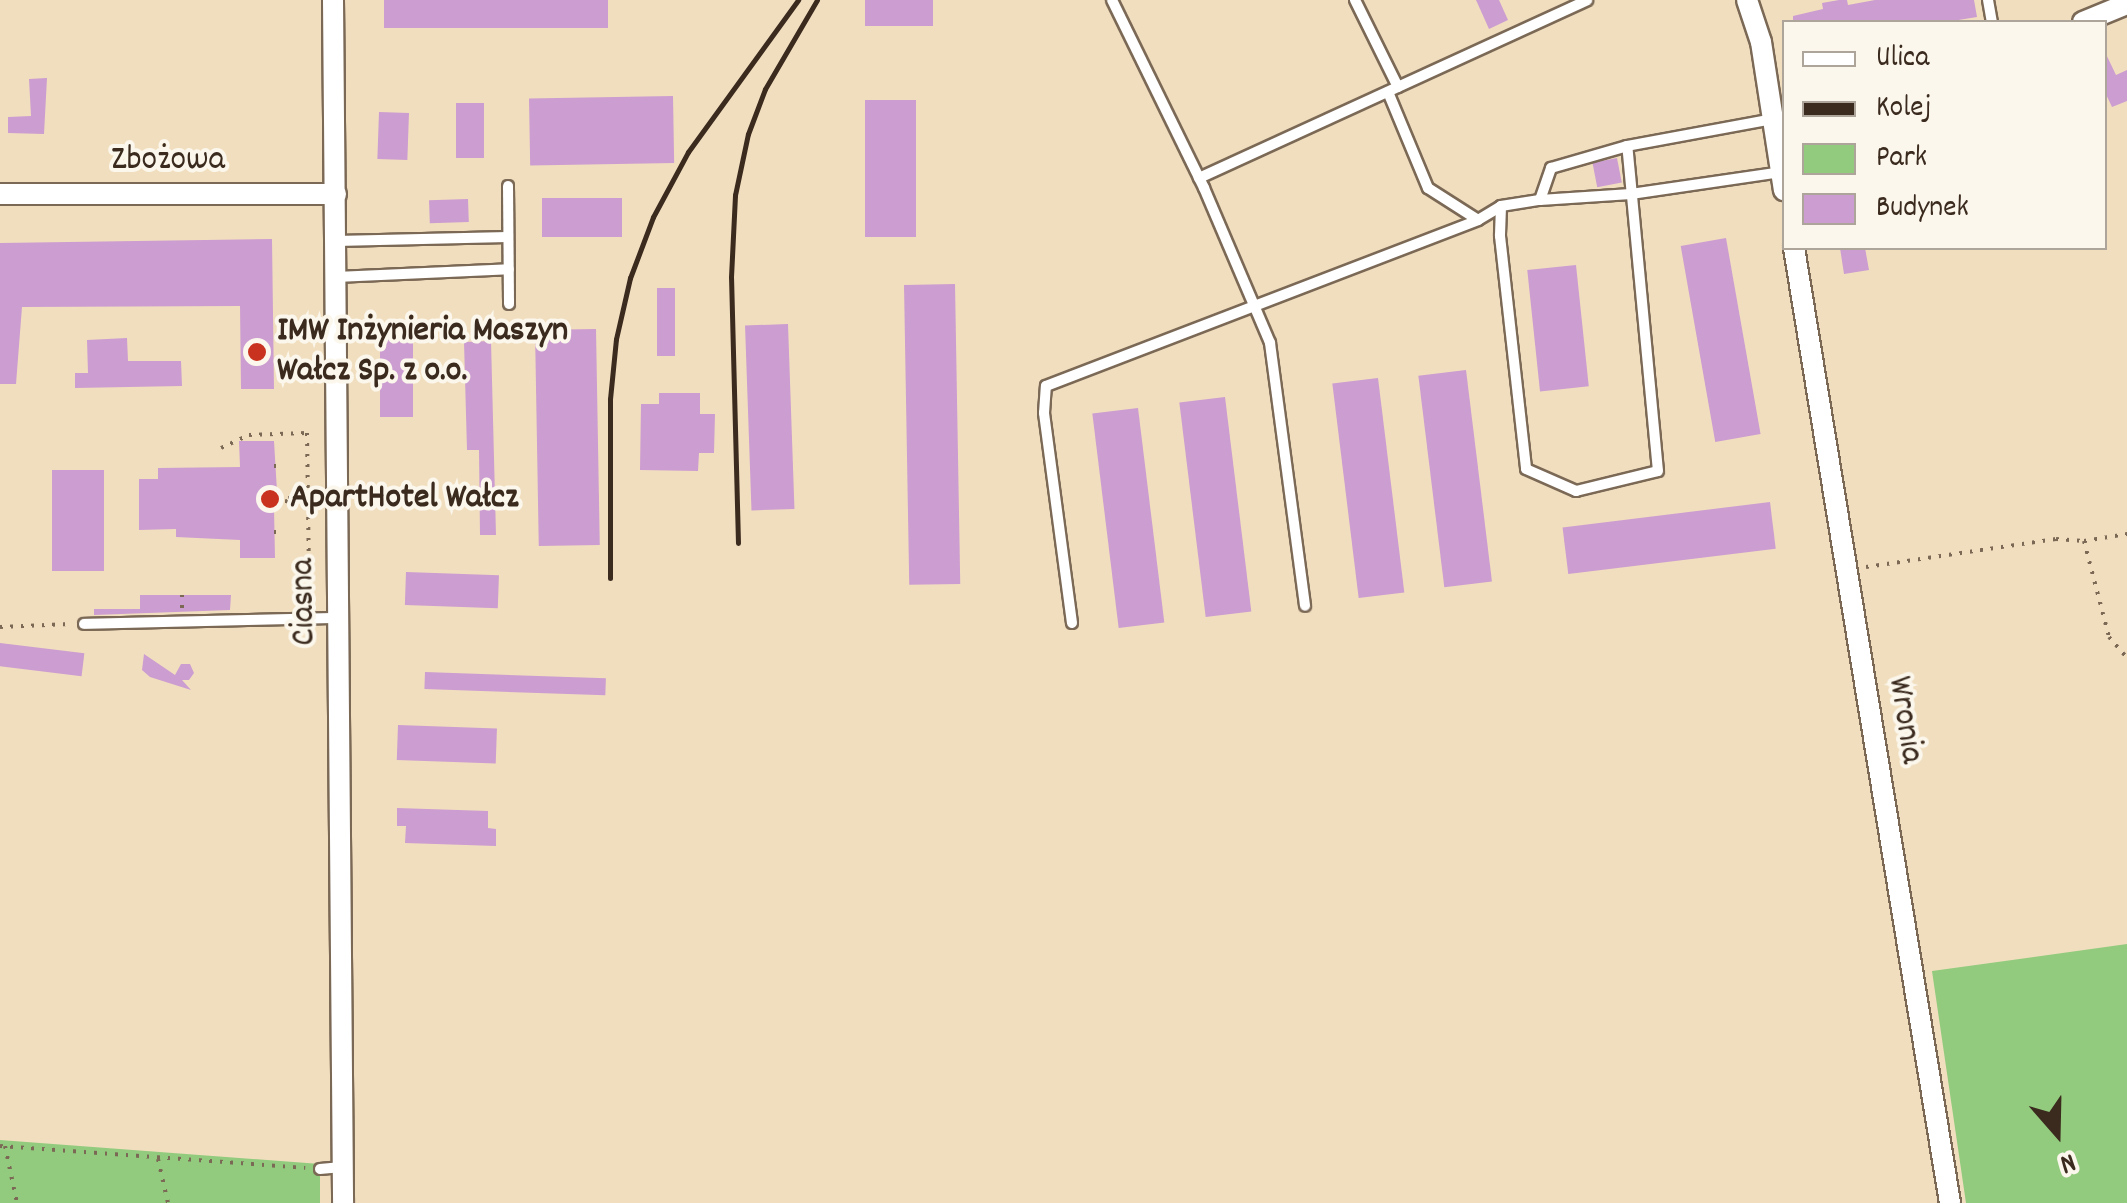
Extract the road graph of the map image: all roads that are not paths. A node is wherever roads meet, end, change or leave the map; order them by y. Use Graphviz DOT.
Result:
graph roads {
  1 [pos="332,0"];
  2 [pos="1112,0"];
  3 [pos="1355,0"];
  4 [pos="1587,0"];
  5 [pos="1747,0"];
  6 [pos="2127,4"];
  7 [pos="2088,20"];
  8 [pos="1393,90"];
  9 [pos="1779,117"];
  10 [pos="1627,146"];
  11 [pos="1782,165"];
  12 [pos="1200,178"];
  13 [pos="1782,181"];
  14 [pos="508,186"];
  15 [pos="0,194"];
  16 [pos="336,194"];
  17 [pos="1631,194"];
  18 [pos="1540,200"];
  19 [pos="1501,206"];
  20 [pos="1478,220"];
  21 [pos="508,236"];
  22 [pos="336,241"];
  23 [pos="1794,250"];
  24 [pos="509,269"];
  25 [pos="336,277"];
  26 [pos="509,304"];
  27 [pos="1256,305"];
  28 [pos="1305,606"];
  29 [pos="338,618"];
  30 [pos="1072,623"];
  31 [pos="84,624"];
  32 [pos="342,1166"];
  33 [pos="320,1169"];
  34 [pos="342,1203"];
  35 [pos="1950,1203"];
  1 -- 16 [label="street, Ciasna"];
  2 -- 12 [label="lane"];
  3 -- 8 [label="lane"];
  4 -- 8 [label="lane"];
  5 -- 9 [label="street"];
  6 -- 7 [label="street"];
  8 -- 12 [label="lane"];
  8 -- 20 [label="lane"];
  9 -- 10 [label="lane"];
  9 -- 11 [label="street"];
  10 -- 17 [label="lane"];
  10 -- 18 [label="lane"];
  12 -- 27 [label="lane"];
  13 -- 17 [label="lane"];
  14 -- 21 [label="lane"];
  15 -- 16 [label="street, Zbożowa"];
  16 -- 22 [label="street, Ciasna"];
  17 -- 18 [label="lane"];
  17 -- 19 [label="lane"];
  18 -- 19 [label="lane"];
  19 -- 20 [label="lane"];
  20 -- 27 [label="lane"];
  21 -- 22 [label="lane"];
  21 -- 24 [label="lane"];
  22 -- 25 [label="street, Ciasna"];
  23 -- 35 [label="street, Wronia"];
  24 -- 25 [label="lane"];
  24 -- 26 [label="lane"];
  25 -- 29 [label="street, Ciasna"];
  27 -- 28 [label="lane"];
  27 -- 30 [label="lane"];
  29 -- 31 [label="lane"];
  29 -- 32 [label="street, Ciasna"];
  32 -- 33 [label="lane"];
  32 -- 34 [label="street, Ciasna"];
}
